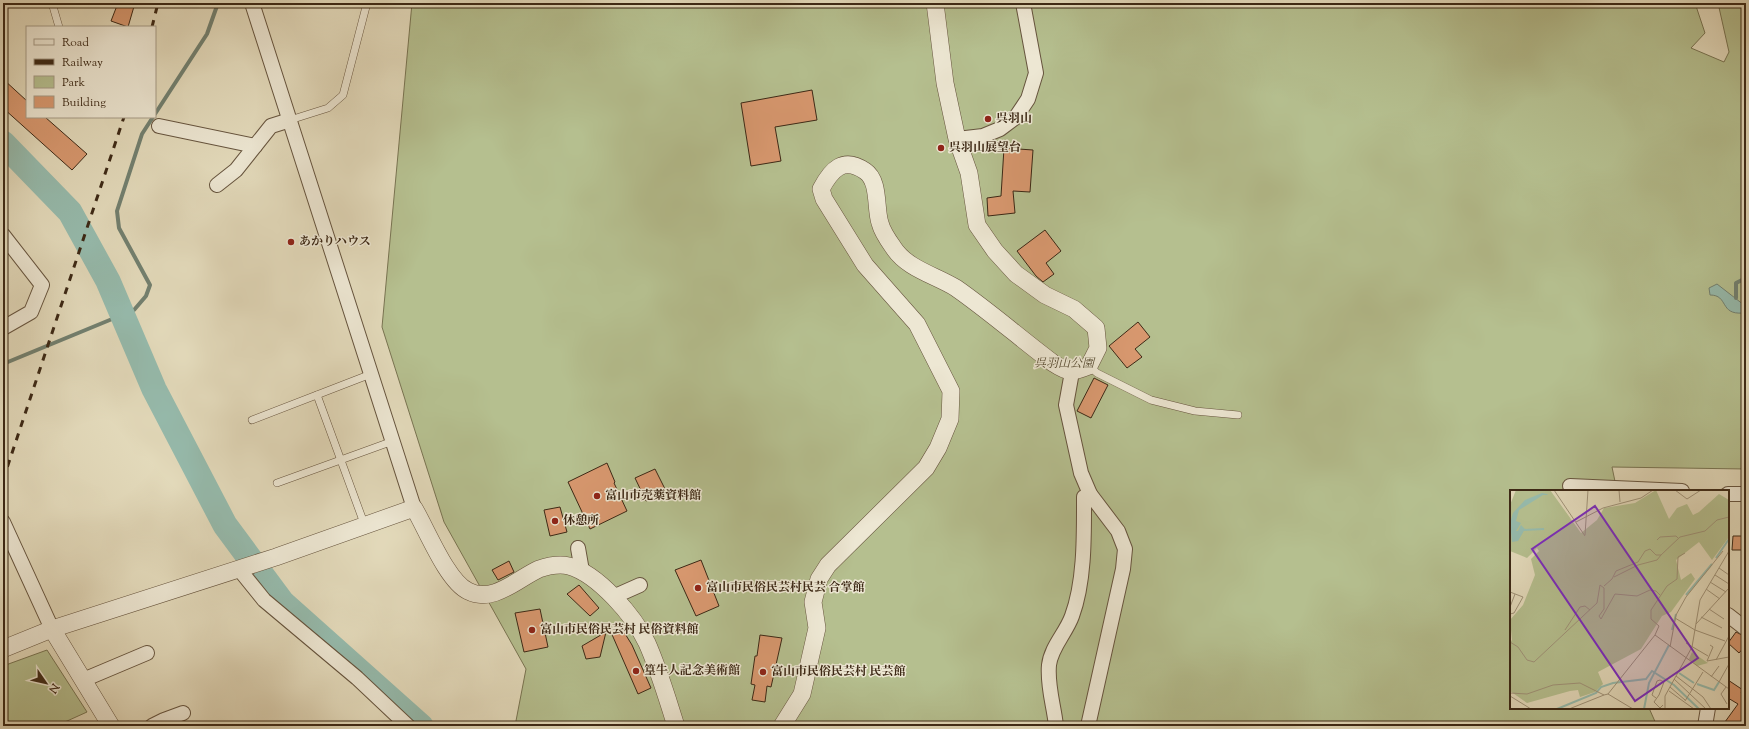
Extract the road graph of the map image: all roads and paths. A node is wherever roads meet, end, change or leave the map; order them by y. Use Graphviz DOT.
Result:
graph roads {
  1 [pos="52,3"];
  2 [pos="252,3"];
  3 [pos="367,3"];
  4 [pos="935,3"];
  5 [pos="1023,3"];
  6 [pos="59,26"];
  7 [pos="290,120"];
  8 [pos="159,126"];
  9 [pos="957,138"];
  10 [pos="255,146"];
  11 [pos="217,185"];
  12 [pos="3,235"];
  13 [pos="3,328"];
  14 [pos="1089,366"];
  15 [pos="1072,372"];
  16 [pos="371,374"];
  17 [pos="318,395"];
  18 [pos="1238,414"];
  19 [pos="252,420"];
  20 [pos="393,441"];
  21 [pos="341,460"];
  22 [pos="277,483"];
  23 [pos="1575,490"];
  24 [pos="1660,490"];
  25 [pos="1090,494"];
  26 [pos="1729,494"];
  27 [pos="1746,494"];
  28 [pos="414,508"];
  29 [pos="3,522"];
  30 [pos="365,526"];
  31 [pos="578,548"];
  32 [pos="239,569"];
  33 [pos="582,571"];
  34 [pos="640,585"];
  35 [pos="613,597"];
  36 [pos="1729,616"];
  37 [pos="52,629"];
  38 [pos="1746,629"];
  39 [pos="3,649"];
  40 [pos="147,653"];
  41 [pos="83,680"];
  42 [pos="1708,709"];
  43 [pos="183,713"];
  44 [pos="111,726"];
  45 [pos="152,726"];
  46 [pos="408,726"];
  47 [pos="676,726"];
  48 [pos="782,726"];
  49 [pos="1056,726"];
  50 [pos="1088,726"];
  51 [pos="1705,726"];
  1 -- 6 [label="lane"];
  2 -- 7 [label="street"];
  3 -- 7 [label="lane"];
  4 -- 9 [label="street"];
  5 -- 9 [label="street"];
  7 -- 10 [label="street"];
  7 -- 16 [label="street"];
  8 -- 10 [label="street"];
  9 -- 14 [label="street"];
  10 -- 11 [label="street"];
  12 -- 13 [label="street"];
  14 -- 15 [label="street"];
  14 -- 18 [label="lane"];
  15 -- 25 [label="street"];
  15 -- 48 [label="street"];
  16 -- 17 [label="lane"];
  16 -- 20 [label="street"];
  17 -- 19 [label="lane"];
  17 -- 21 [label="lane"];
  20 -- 21 [label="lane"];
  20 -- 28 [label="street"];
  21 -- 22 [label="lane"];
  21 -- 30 [label="lane"];
  23 -- 24 [label="street"];
  25 -- 49 [label="street"];
  25 -- 50 [label="street"];
  26 -- 27 [label="street"];
  28 -- 30 [label="street"];
  28 -- 33 [label="street"];
  29 -- 37 [label="street"];
  30 -- 32 [label="street"];
  31 -- 33 [label="street"];
  32 -- 37 [label="street"];
  32 -- 46 [label="street"];
  33 -- 35 [label="street"];
  34 -- 35 [label="street"];
  35 -- 47 [label="street"];
  36 -- 38 [label="street"];
  37 -- 39 [label="street"];
  37 -- 41 [label="street"];
  40 -- 41 [label="street"];
  41 -- 44 [label="street"];
  42 -- 51 [label="street"];
  43 -- 45 [label="street"];
}
